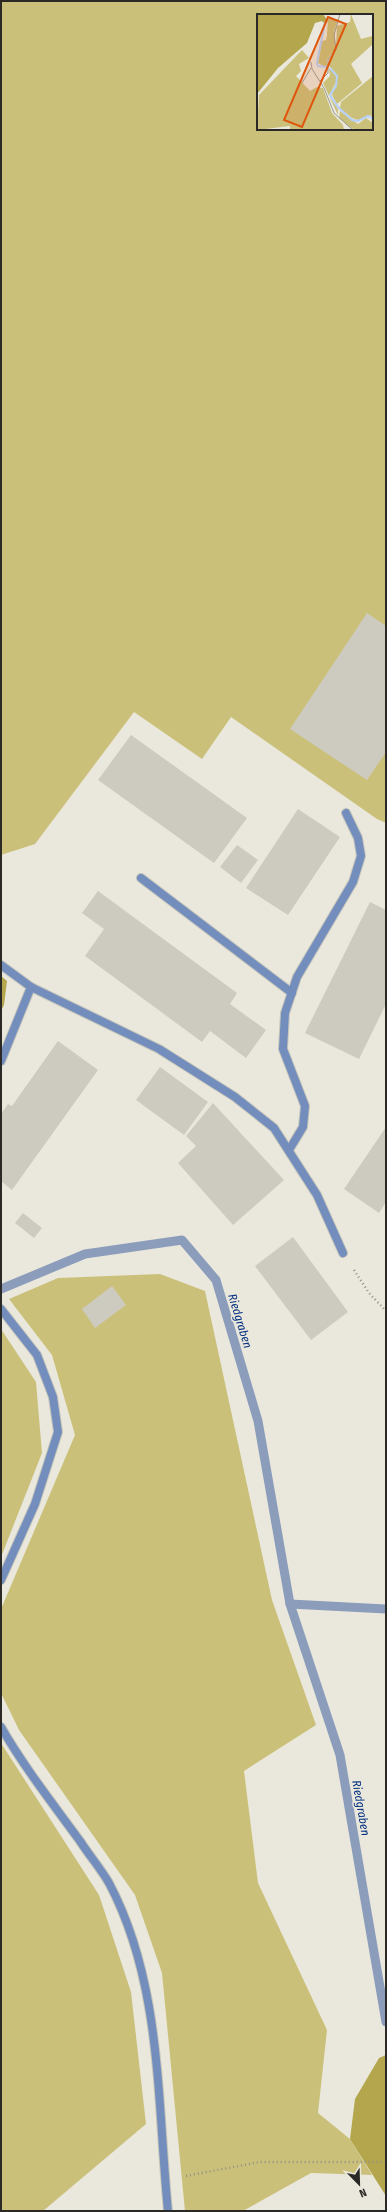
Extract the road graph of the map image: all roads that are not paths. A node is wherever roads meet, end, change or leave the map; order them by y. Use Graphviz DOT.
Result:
graph roads {
  1 [pos="346,813"];
  2 [pos="141,878"];
  3 [pos="1,965"];
  4 [pos="30,987"];
  5 [pos="292,993"];
  6 [pos="1,1061"];
  7 [pos="289,1150"];
  8 [pos="343,1253"];
  9 [pos="1,1309"];
  10 [pos="1,1580"];
  11 [pos="1,1727"];
  12 [pos="168,2211"];
  1 -- 5 [label="street"];
  2 -- 5 [label="street"];
  3 -- 4 [label="street"];
  4 -- 6 [label="street"];
  4 -- 7 [label="street"];
  5 -- 7 [label="street"];
  7 -- 8 [label="street"];
  9 -- 10 [label="street"];
  11 -- 12 [label="street"];
}
